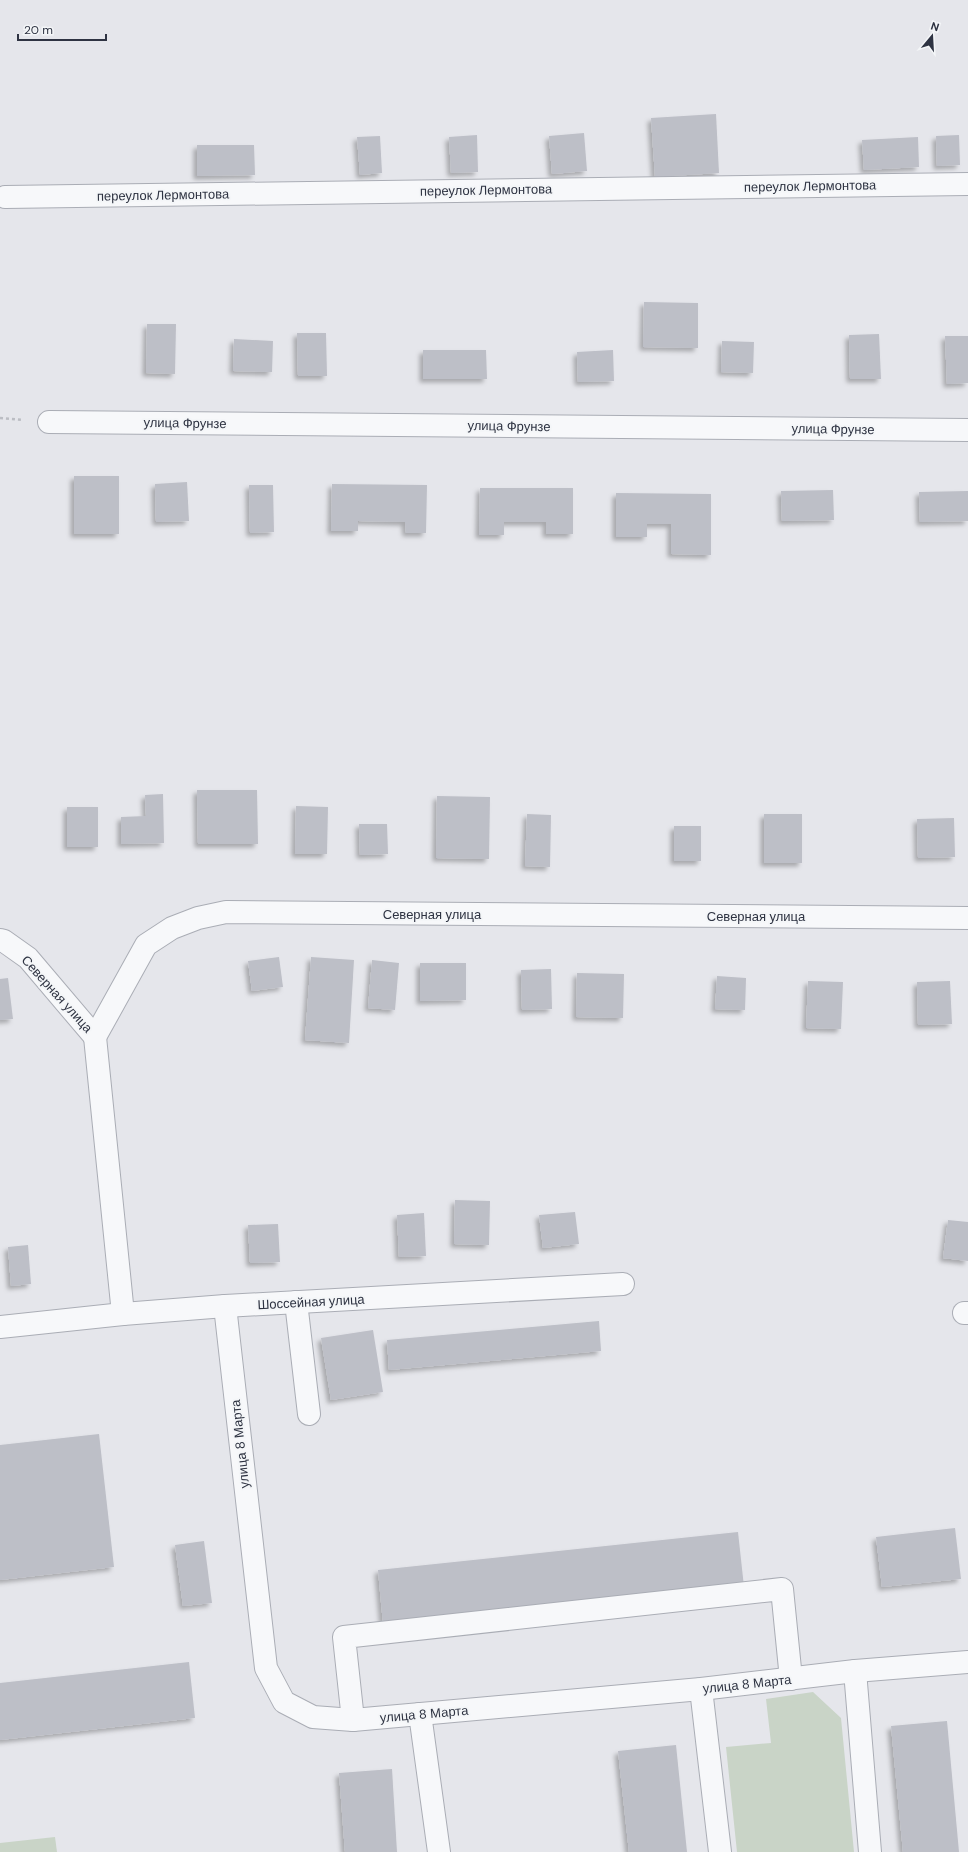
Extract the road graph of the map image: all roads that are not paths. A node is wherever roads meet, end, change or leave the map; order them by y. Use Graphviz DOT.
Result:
graph roads {
  1 [pos="968,184"];
  2 [pos="5,197"];
  3 [pos="49,422"];
  4 [pos="968,430"];
  5 [pos="968,918"];
  6 [pos="0,940"];
  7 [pos="95,1036"];
  8 [pos="623,1284"];
  9 [pos="296,1302"];
  10 [pos="224,1306"];
  11 [pos="123,1314"];
  12 [pos="0,1327"];
  13 [pos="309,1414"];
  14 [pos="968,1662"];
  15 [pos="855,1672"];
  16 [pos="791,1679"];
  17 [pos="701,1689"];
  18 [pos="420,1714"];
  19 [pos="353,1720"];
  20 [pos="438,1852"];
  21 [pos="720,1852"];
  22 [pos="870,1852"];
  1 -- 2 [label="street, переулок Лермонтова"];
  3 -- 4 [label="street, улица Фрунзе"];
  5 -- 7 [label="street, Северная улица"];
  6 -- 7 [label="street, Северная улица"];
  7 -- 11 [label="street"];
  8 -- 9 [label="street, Шоссейная улица"];
  9 -- 10 [label="street, Шоссейная улица"];
  9 -- 13 [label="street"];
  10 -- 11 [label="street, Шоссейная улица"];
  10 -- 19 [label="street, улица 8 Марта"];
  11 -- 12 [label="street, Шоссейная улица"];
  14 -- 15 [label="street, улица 8 Марта"];
  15 -- 16 [label="street, улица 8 Марта"];
  15 -- 22 [label="street"];
  16 -- 17 [label="street, улица 8 Марта"];
  16 -- 19 [label="street"];
  17 -- 18 [label="street, улица 8 Марта"];
  17 -- 21 [label="street"];
  18 -- 19 [label="street, улица 8 Марта"];
  18 -- 20 [label="street"];
}
